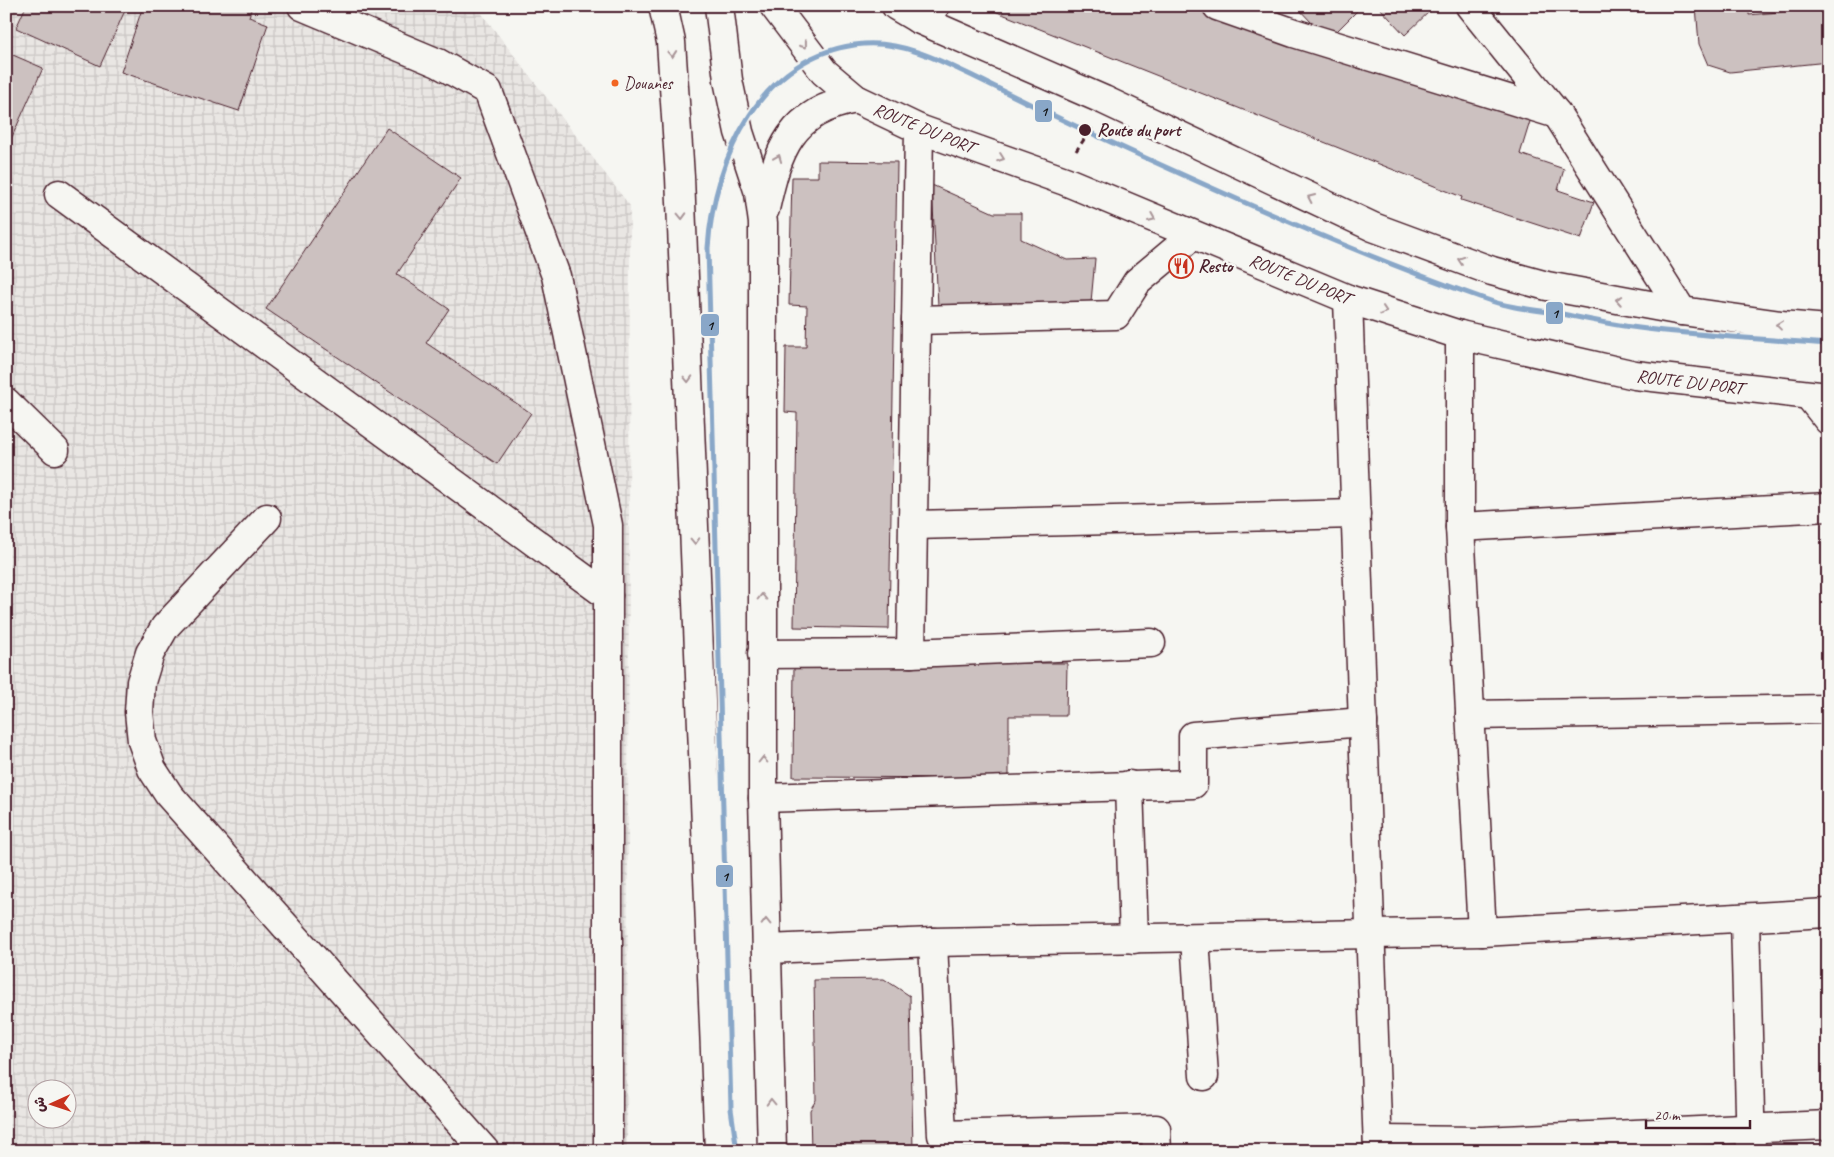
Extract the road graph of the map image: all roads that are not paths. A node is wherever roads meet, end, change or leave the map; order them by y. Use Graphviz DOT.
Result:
graph roads {
  1 [pos="302,6"];
  2 [pos="663,6"];
  3 [pos="719,6"];
  4 [pos="774,6"];
  5 [pos="1217,6"];
  6 [pos="1267,6"];
  7 [pos="1470,6"];
  8 [pos="916,10"];
  9 [pos="1294,33"];
  10 [pos="856,99"];
  11 [pos="1557,114"];
  12 [pos="919,129"];
  13 [pos="59,194"];
  14 [pos="762,222"];
  15 [pos="1192,236"];
  16 [pos="1348,299"];
  17 [pos="1682,311"];
  18 [pos="916,320"];
  19 [pos="1828,329"];
  20 [pos="1460,335"];
  21 [pos="1818,397"];
  22 [pos="6,402"];
  23 [pos="1828,420"];
  24 [pos="55,450"];
  25 [pos="1828,507"];
  26 [pos="1356,514"];
  27 [pos="267,518"];
  28 [pos="914,525"];
  29 [pos="1460,528"];
  30 [pos="608,596"];
  31 [pos="1151,643"];
  32 [pos="911,652"];
  33 [pos="762,654"];
  34 [pos="1828,709"];
  35 [pos="1470,715"];
  36 [pos="1363,722"];
  37 [pos="1129,786"];
  38 [pos="763,798"];
  39 [pos="1828,914"];
  40 [pos="1745,919"];
  41 [pos="1482,932"];
  42 [pos="1370,934"];
  43 [pos="1195,938"];
  44 [pos="1134,939"];
  45 [pos="933,942"];
  46 [pos="767,949"];
  47 [pos="1204,1076"];
  48 [pos="1828,1125"];
  49 [pos="1751,1139"];
  50 [pos="1378,1145"];
  51 [pos="485,1151"];
  52 [pos="608,1151"];
  53 [pos="719,1151"];
  54 [pos="772,1151"];
  55 [pos="1157,1151"];
  1 -- 30 [label="street"];
  2 -- 53 [label="street, one-way"];
  3 -- 14 [label="street"];
  4 -- 10 [label="street, ROUTE DU PORT, one-way"];
  5 -- 9 [label="street"];
  6 -- 9 [label="street"];
  7 -- 11 [label="street"];
  17 -- 8 [label="street, one-way"];
  9 -- 11 [label="street"];
  10 -- 12 [label="street, ROUTE DU PORT"];
  14 -- 10 [label="street, one-way"];
  11 -- 17 [label="street"];
  12 -- 15 [label="street, ROUTE DU PORT, one-way"];
  12 -- 18 [label="street"];
  13 -- 30 [label="street"];
  33 -- 14 [label="street, one-way"];
  15 -- 16 [label="street, ROUTE DU PORT"];
  15 -- 18 [label="street"];
  16 -- 20 [label="street, ROUTE DU PORT, one-way"];
  16 -- 26 [label="street"];
  19 -- 17 [label="street, one-way"];
  18 -- 28 [label="street"];
  20 -- 21 [label="street, ROUTE DU PORT"];
  20 -- 29 [label="street"];
  21 -- 23 [label="street"];
  22 -- 24 [label="street"];
  25 -- 29 [label="street"];
  26 -- 28 [label="street"];
  26 -- 36 [label="street"];
  27 -- 51 [label="street"];
  28 -- 32 [label="street"];
  29 -- 35 [label="street"];
  30 -- 52 [label="street"];
  31 -- 32 [label="street"];
  32 -- 33 [label="street"];
  38 -- 33 [label="street, one-way"];
  34 -- 35 [label="street"];
  35 -- 41 [label="street"];
  36 -- 37 [label="street"];
  36 -- 42 [label="street"];
  37 -- 38 [label="street"];
  37 -- 44 [label="street"];
  46 -- 38 [label="street, one-way"];
  39 -- 40 [label="street"];
  40 -- 41 [label="street"];
  40 -- 49 [label="street"];
  41 -- 42 [label="street"];
  42 -- 43 [label="street"];
  42 -- 50 [label="street"];
  43 -- 44 [label="street"];
  43 -- 47 [label="street"];
  44 -- 45 [label="street"];
  45 -- 46 [label="street"];
  45 -- 55 [label="street"];
  54 -- 46 [label="street, one-way"];
  48 -- 49 [label="street"];
  49 -- 50 [label="street"];
}
